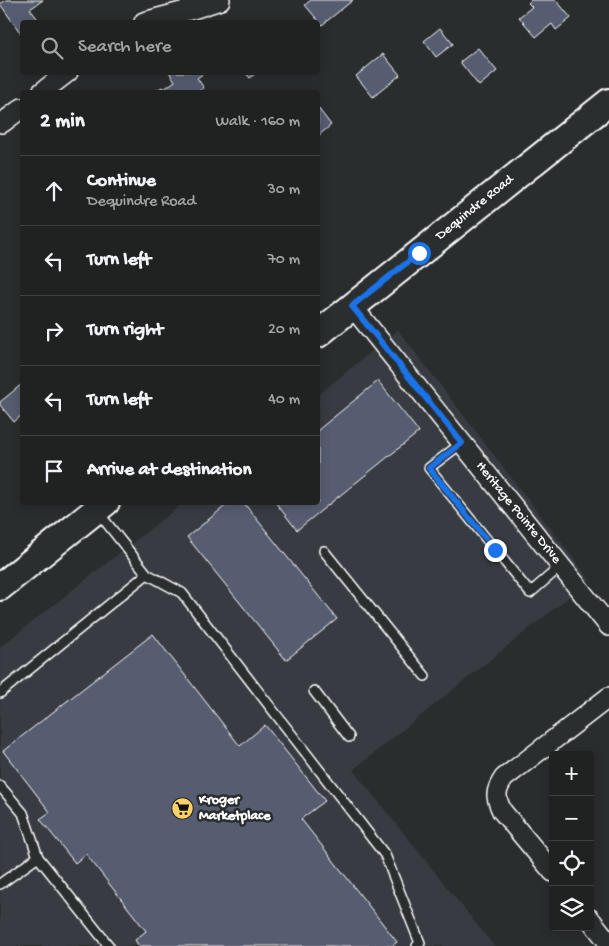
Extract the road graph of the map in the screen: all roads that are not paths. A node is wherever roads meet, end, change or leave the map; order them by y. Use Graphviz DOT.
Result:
graph roads {
  1 [pos="220,0"];
  2 [pos="152,20"];
  3 [pos="64,75"];
  4 [pos="45,90"];
  5 [pos="609,102"];
  6 [pos="20,110"];
  7 [pos="2,123"];
  8 [pos="352,306"];
  9 [pos="320,332"];
  10 [pos="462,443"];
  11 [pos="101,506"];
  12 [pos="324,551"];
  13 [pos="561,566"];
  14 [pos="147,574"];
  15 [pos="0,587"];
  16 [pos="609,626"];
  17 [pos="425,676"];
  18 [pos="314,691"];
  19 [pos="0,693"];
  20 [pos="609,697"];
  21 [pos="349,737"];
  22 [pos="0,786"];
  23 [pos="38,857"];
  24 [pos="549,867"];
  25 [pos="0,884"];
  26 [pos="594,924"];
  27 [pos="609,943"];
  28 [pos="108,946"];
  29 [pos="417,946"];
  1 -- 2 [label="street"];
  3 -- 4 [label="street"];
  5 -- 8 [label="main road, Dequindre Road"];
  6 -- 7 [label="street"];
  8 -- 9 [label="main road, Dequindre Road"];
  8 -- 10 [label="street, Heritage Pointe Drive"];
  10 -- 13 [label="street, Heritage Pointe Drive"];
  10 -- 13 [label="lane"];
  11 -- 14 [label="lane"];
  11 -- 15 [label="main road"];
  12 -- 17 [label="lane"];
  13 -- 16 [label="street, Heritage Pointe Drive"];
  14 -- 19 [label="lane"];
  14 -- 29 [label="lane"];
  18 -- 21 [label="lane"];
  20 -- 24 [label="street"];
  22 -- 23 [label="lane"];
  23 -- 25 [label="lane"];
  23 -- 28 [label="lane"];
  26 -- 27 [label="street"];
}
